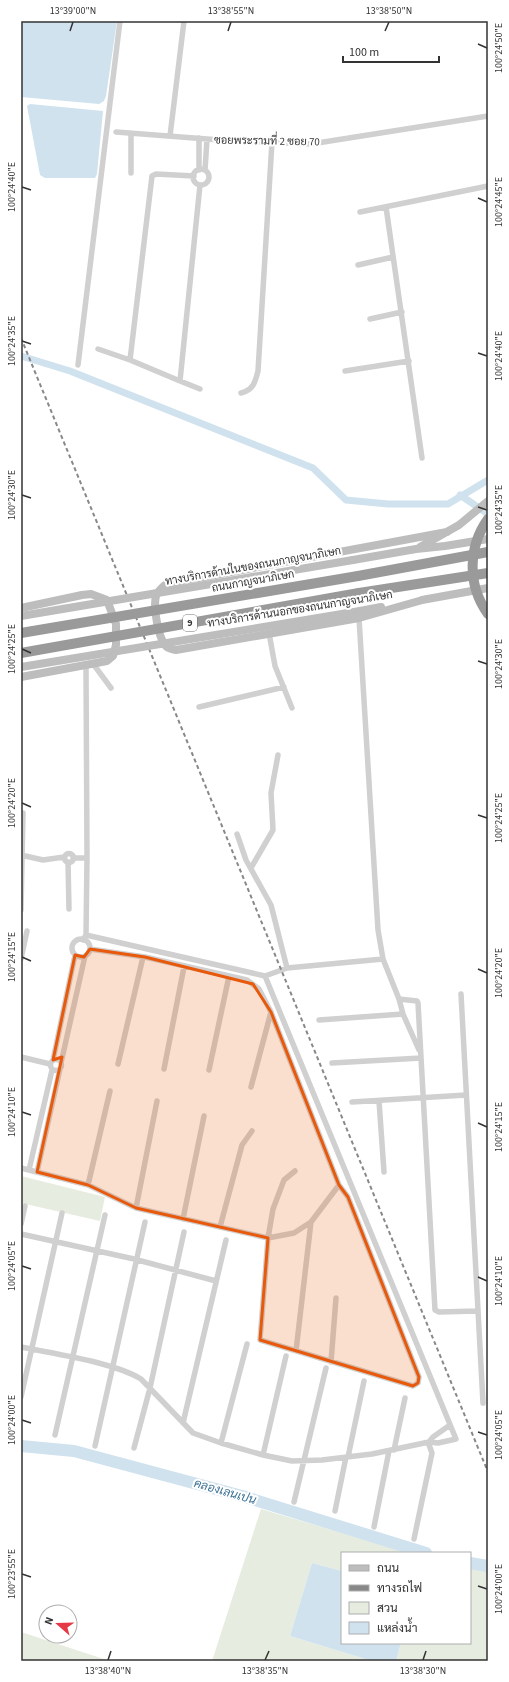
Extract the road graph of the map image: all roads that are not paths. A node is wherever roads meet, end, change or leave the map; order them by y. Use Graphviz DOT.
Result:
graph roads {
  1 [pos="120,21"];
  2 [pos="184,21"];
  3 [pos="488,116"];
  4 [pos="116,132"];
  5 [pos="132,134"];
  6 [pos="170,136"];
  7 [pos="199,138"];
  8 [pos="207,139"];
  9 [pos="272,142"];
  10 [pos="202,170"];
  11 [pos="131,173"];
  12 [pos="194,176"];
  13 [pos="200,185"];
  14 [pos="488,186"];
  15 [pos="386,207"];
  16 [pos="360,212"];
  17 [pos="393,257"];
  18 [pos="358,265"];
  19 [pos="402,312"];
  20 [pos="370,319"];
  21 [pos="98,348"];
  22 [pos="130,360"];
  23 [pos="409,361"];
  24 [pos="78,365"];
  25 [pos="345,371"];
  26 [pos="180,380"];
  27 [pos="200,389"];
  28 [pos="241,392"];
  29 [pos="422,458"];
  30 [pos="488,501"];
  31 [pos="488,519"];
  32 [pos="447,532"];
  33 [pos="488,539"];
  34 [pos="416,549"];
  35 [pos="488,552"];
  36 [pos="488,573"];
  37 [pos="488,588"];
  38 [pos="464,592"];
  39 [pos="488,594"];
  40 [pos="21,608"];
  41 [pos="359,614"];
  42 [pos="488,614"];
  43 [pos="21,616"];
  44 [pos="21,633"];
  45 [pos="269,633"];
  46 [pos="21,653"];
  47 [pos="94,665"];
  48 [pos="86,666"];
  49 [pos="21,667"];
  50 [pos="21,677"];
  51 [pos="111,688"];
  52 [pos="284,688"];
  53 [pos="200,707"];
  54 [pos="292,708"];
  55 [pos="278,755"];
  56 [pos="23,813"];
  57 [pos="237,834"];
  58 [pos="22,855"];
  59 [pos="64,857"];
  60 [pos="73,858"];
  61 [pos="87,858"];
  62 [pos="68,862"];
  63 [pos="251,868"];
  64 [pos="69,909"];
  65 [pos="21,910"];
  66 [pos="27,931"];
  67 [pos="85,937"];
  68 [pos="90,949"];
  69 [pos="75,955"];
  70 [pos="85,956"];
  71 [pos="143,957"];
  72 [pos="21,959"];
  73 [pos="383,960"];
  74 [pos="184,967"];
  75 [pos="287,968"];
  76 [pos="229,976"];
  77 [pos="266,976"];
  78 [pos="461,994"];
  79 [pos="399,999"];
  80 [pos="271,1012"];
  81 [pos="403,1014"];
  82 [pos="320,1020"];
  83 [pos="421,1056"];
  84 [pos="21,1057"];
  85 [pos="61,1063"];
  86 [pos="332,1063"];
  87 [pos="118,1064"];
  88 [pos="52,1065"];
  89 [pos="60,1069"];
  90 [pos="164,1069"];
  91 [pos="209,1070"];
  92 [pos="251,1087"];
  93 [pos="110,1091"];
  94 [pos="466,1095"];
  95 [pos="423,1098"];
  96 [pos="157,1101"];
  97 [pos="379,1101"];
  98 [pos="352,1102"];
  99 [pos="204,1116"];
  100 [pos="252,1131"];
  101 [pos="21,1168"];
  102 [pos="29,1170"];
  103 [pos="295,1171"];
  104 [pos="37,1172"];
  105 [pos="384,1172"];
  106 [pos="88,1185"];
  107 [pos="339,1185"];
  108 [pos="25,1206"];
  109 [pos="136,1208"];
  110 [pos="62,1213"];
  111 [pos="105,1215"];
  112 [pos="183,1219"];
  113 [pos="145,1222"];
  114 [pos="311,1222"];
  115 [pos="21,1224"];
  116 [pos="220,1227"];
  117 [pos="184,1232"];
  118 [pos="21,1234"];
  119 [pos="268,1238"];
  120 [pos="226,1240"];
  121 [pos="56,1242"];
  122 [pos="97,1251"];
  123 [pos="136,1260"];
  124 [pos="176,1270"];
  125 [pos="216,1281"];
  126 [pos="336,1298"];
  127 [pos="477,1311"];
  128 [pos="247,1344"];
  129 [pos="21,1347"];
  130 [pos="32,1350"];
  131 [pos="296,1350"];
  132 [pos="286,1356"];
  133 [pos="74,1358"];
  134 [pos="331,1362"];
  135 [pos="112,1368"];
  136 [pos="326,1368"];
  137 [pos="364,1381"];
  138 [pos="150,1388"];
  139 [pos="21,1397"];
  140 [pos="405,1398"];
  141 [pos="483,1403"];
  142 [pos="183,1423"];
  143 [pos="450,1425"];
  144 [pos="55,1435"];
  145 [pos="428,1442"];
  146 [pos="221,1443"];
  147 [pos="94,1446"];
  148 [pos="134,1448"];
  149 [pos="392,1450"];
  150 [pos="263,1455"];
  151 [pos="347,1457"];
  152 [pos="303,1461"];
  153 [pos="294,1502"];
  154 [pos="335,1511"];
  155 [pos="374,1527"];
  156 [pos="414,1539"];
  1 -- 24 [label="street"];
  2 -- 6 [label="street"];
  3 -- 9 [label="street, ซอยพระรามที่ 2 ซอย 70"];
  4 -- 5 [label="street, ซอยพระรามที่ 2 ซอย 70"];
  5 -- 6 [label="street, ซอยพระรามที่ 2 ซอย 70"];
  5 -- 11 [label="street"];
  6 -- 7 [label="street, ซอยพระรามที่ 2 ซอย 70"];
  7 -- 8 [label="street, ซอยพระรามที่ 2 ซอย 70"];
  7 -- 10 [label="street"];
  8 -- 9 [label="street, ซอยพระรามที่ 2 ซอย 70"];
  8 -- 10 [label="street"];
  9 -- 28 [label="street"];
  10 -- 12 [label="street"];
  10 -- 13 [label="street"];
  12 -- 13 [label="street"];
  12 -- 22 [label="street"];
  13 -- 26 [label="street"];
  14 -- 15 [label="street"];
  15 -- 16 [label="street"];
  15 -- 17 [label="street"];
  17 -- 18 [label="street"];
  17 -- 19 [label="street"];
  19 -- 20 [label="street"];
  19 -- 23 [label="street"];
  21 -- 22 [label="street"];
  22 -- 26 [label="street"];
  23 -- 25 [label="street"];
  23 -- 29 [label="street"];
  26 -- 27 [label="street"];
  30 -- 32 [label="main road"];
  31 -- 42 [label="highway, bridge"];
  32 -- 34 [label="main road"];
  32 -- 45 [label="main road"];
  33 -- 34 [label="main road, ทางบริการด้านในของถนนกาญจนาภิเษก"];
  34 -- 43 [label="main road, ทางบริการด้านในของถนนกาญจนาภิเษก, bridge"];
  35 -- 44 [label="highway, ถนนกาญจนาภิเษก / 9, bridge"];
  36 -- 46 [label="highway, 9, bridge"];
  37 -- 38 [label="main road, ทางบริการด้านนอกของถนนกาญจนาภิเษก"];
  38 -- 39 [label="main road"];
  38 -- 41 [label="main road, ทางบริการด้านนอกของถนนกาญจนาภิเษก"];
  40 -- 47 [label="main road"];
  41 -- 45 [label="main road"];
  41 -- 49 [label="main road, ทางบริการด้านนอกของถนนกาญจนาภิเษก, bridge"];
  41 -- 73 [label="street"];
  45 -- 52 [label="street"];
  47 -- 48 [label="main road"];
  47 -- 51 [label="street"];
  48 -- 50 [label="main road"];
  48 -- 61 [label="street"];
  52 -- 53 [label="street"];
  52 -- 54 [label="street"];
  55 -- 63 [label="street"];
  56 -- 58 [label="street"];
  57 -- 63 [label="street"];
  58 -- 59 [label="street"];
  58 -- 65 [label="street"];
  59 -- 60 [label="street"];
  59 -- 62 [label="street"];
  60 -- 61 [label="street"];
  60 -- 62 [label="street"];
  61 -- 67 [label="street"];
  62 -- 64 [label="street"];
  63 -- 75 [label="street"];
  66 -- 72 [label="street"];
  67 -- 68 [label="street"];
  67 -- 69 [label="street"];
  67 -- 77 [label="street"];
  68 -- 70 [label="street"];
  68 -- 71 [label="street"];
  69 -- 70 [label="street"];
  69 -- 88 [label="street"];
  70 -- 85 [label="street"];
  71 -- 74 [label="street"];
  71 -- 87 [label="street"];
  73 -- 75 [label="street"];
  73 -- 79 [label="street"];
  74 -- 76 [label="street"];
  74 -- 90 [label="street"];
  75 -- 77 [label="street"];
  76 -- 80 [label="street"];
  76 -- 91 [label="street"];
  77 -- 143 [label="street"];
  78 -- 94 [label="street"];
  79 -- 81 [label="street"];
  79 -- 83 [label="street"];
  80 -- 92 [label="street"];
  80 -- 107 [label="street"];
  81 -- 82 [label="street"];
  81 -- 83 [label="street"];
  83 -- 86 [label="street"];
  83 -- 95 [label="street"];
  84 -- 88 [label="street"];
  85 -- 88 [label="street"];
  85 -- 89 [label="street"];
  88 -- 89 [label="street"];
  88 -- 102 [label="street"];
  89 -- 104 [label="street"];
  93 -- 106 [label="street"];
  94 -- 95 [label="street"];
  94 -- 127 [label="street"];
  95 -- 97 [label="street"];
  95 -- 127 [label="street"];
  96 -- 109 [label="street"];
  97 -- 98 [label="street"];
  97 -- 105 [label="street"];
  99 -- 112 [label="street"];
  100 -- 116 [label="street"];
  101 -- 102 [label="street"];
  102 -- 104 [label="street"];
  103 -- 119 [label="street"];
  104 -- 106 [label="street"];
  106 -- 109 [label="street"];
  107 -- 114 [label="street"];
  107 -- 134 [label="street"];
  108 -- 115 [label="street"];
  109 -- 112 [label="street"];
  110 -- 121 [label="street"];
  111 -- 122 [label="street"];
  112 -- 116 [label="street"];
  113 -- 123 [label="street"];
  114 -- 119 [label="street"];
  114 -- 131 [label="street"];
  116 -- 119 [label="street"];
  117 -- 124 [label="street"];
  118 -- 121 [label="street"];
  119 -- 131 [label="street"];
  120 -- 125 [label="street"];
  121 -- 122 [label="street"];
  121 -- 130 [label="street"];
  122 -- 123 [label="street"];
  122 -- 133 [label="street"];
  123 -- 124 [label="street"];
  123 -- 135 [label="street"];
  124 -- 125 [label="street"];
  124 -- 138 [label="street"];
  125 -- 142 [label="street"];
  126 -- 134 [label="street"];
  127 -- 141 [label="street"];
  128 -- 146 [label="street"];
  129 -- 130 [label="street"];
  130 -- 133 [label="street"];
  130 -- 139 [label="street"];
  131 -- 134 [label="street"];
  132 -- 150 [label="street"];
  133 -- 135 [label="street"];
  133 -- 144 [label="street"];
  135 -- 138 [label="street"];
  135 -- 147 [label="street"];
  136 -- 152 [label="street"];
  137 -- 151 [label="street"];
  138 -- 142 [label="street"];
  138 -- 148 [label="street"];
  140 -- 149 [label="street"];
  142 -- 146 [label="street"];
  143 -- 145 [label="street"];
  143 -- 145 [label="street"];
  145 -- 149 [label="street"];
  145 -- 156 [label="street"];
  146 -- 150 [label="street"];
  149 -- 151 [label="street"];
  149 -- 155 [label="street"];
  150 -- 152 [label="street"];
  151 -- 152 [label="street"];
  151 -- 154 [label="street"];
  152 -- 153 [label="street"];
}
